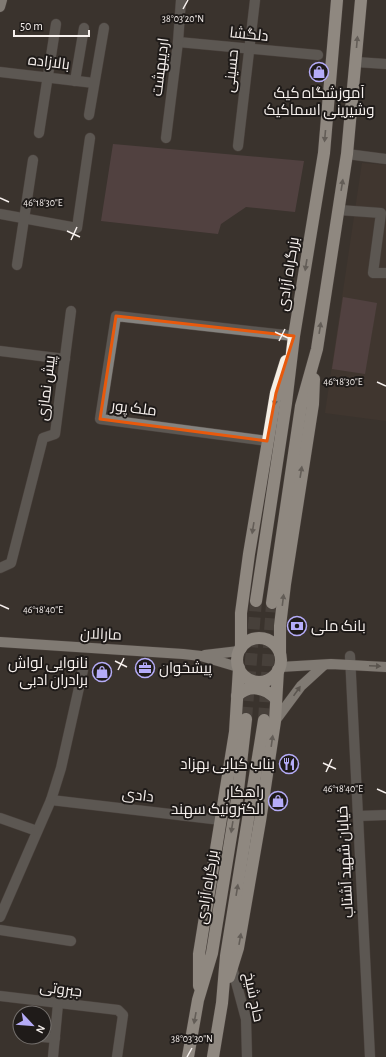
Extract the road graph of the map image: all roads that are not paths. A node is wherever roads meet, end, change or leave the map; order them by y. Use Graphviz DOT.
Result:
graph roads {
  1 [pos="2,0"];
  2 [pos="181,0"];
  3 [pos="255,0"];
  4 [pos="338,0"];
  5 [pos="361,0"];
  6 [pos="0,7"];
  7 [pos="56,24"];
  8 [pos="84,28"];
  9 [pos="104,28"];
  10 [pos="178,42"];
  11 [pos="248,49"];
  12 [pos="318,55"];
  13 [pos="356,62"];
  14 [pos="386,64"];
  15 [pos="0,72"];
  16 [pos="47,77"];
  17 [pos="75,81"];
  18 [pos="94,83"];
  19 [pos="89,114"];
  20 [pos="39,133"];
  21 [pos="90,138"];
  22 [pos="166,138"];
  23 [pos="238,146"];
  24 [pos="347,154"];
  25 [pos="386,159"];
  26 [pos="33,160"];
  27 [pos="339,210"];
  28 [pos="0,214"];
  29 [pos="24,218"];
  30 [pos="18,265"];
  31 [pos="386,273"];
  32 [pos="71,311"];
  33 [pos="294,336"];
  34 [pos="317,348"];
  35 [pos="0,351"];
  36 [pos="65,359"];
  37 [pos="267,440"];
  38 [pos="0,568"];
  39 [pos="256,601"];
  40 [pos="272,603"];
  41 [pos="241,626"];
  42 [pos="280,626"];
  43 [pos="0,642"];
  44 [pos="240,649"];
  45 [pos="280,653"];
  46 [pos="202,656"];
  47 [pos="350,660"];
  48 [pos="324,664"];
  49 [pos="239,667"];
  50 [pos="386,667"];
  51 [pos="279,668"];
  52 [pos="83,670"];
  53 [pos="237,696"];
  54 [pos="276,699"];
  55 [pos="246,719"];
  56 [pos="269,721"];
  57 [pos="50,800"];
  58 [pos="386,815"];
  59 [pos="358,816"];
  60 [pos="0,818"];
  61 [pos="221,820"];
  62 [pos="37,831"];
  63 [pos="0,918"];
  64 [pos="0,930"];
  65 [pos="71,941"];
  66 [pos="232,967"];
  67 [pos="0,996"];
  68 [pos="198,1000"];
  69 [pos="222,1003"];
  70 [pos="58,1004"];
  71 [pos="52,1038"];
  72 [pos="55,1038"];
  73 [pos="53,1057"];
  74 [pos="117,1057"];
  75 [pos="188,1057"];
  76 [pos="213,1057"];
  77 [pos="247,1057"];
  78 [pos="370,1057"];
  1 -- 6 [label="main road"];
  2 -- 10 [label="street, اردیبهشت"];
  3 -- 11 [label="street, حسینی"];
  4 -- 33 [label="highway, بزرگراه آزادی, one-way"];
  13 -- 5 [label="highway, one-way"];
  7 -- 16 [label="street"];
  8 -- 17 [label="street"];
  9 -- 18 [label="street"];
  10 -- 11 [label="street, دلگشا"];
  10 -- 22 [label="street, اردیبهشت"];
  11 -- 12 [label="street, دلگشا"];
  11 -- 23 [label="street, حسینی"];
  13 -- 14 [label="street"];
  13 -- 24 [label="highway"];
  15 -- 16 [label="street, بالازاده"];
  16 -- 17 [label="street, بالازاده"];
  16 -- 20 [label="street"];
  17 -- 18 [label="street, بالازاده"];
  18 -- 19 [label="street"];
  21 -- 29 [label="street"];
  24 -- 25 [label="street"];
  27 -- 24 [label="highway, one-way"];
  26 -- 29 [label="street"];
  27 -- 31 [label="street"];
  34 -- 27 [label="highway, one-way"];
  28 -- 29 [label="street"];
  29 -- 30 [label="street"];
  32 -- 36 [label="street, پیش نمازی"];
  33 -- 37 [label="highway, one-way"];
  33 -- 37 [label="street, ملک پور"];
  33 -- 39 [label="highway, بزرگراه آزادی"];
  34 -- 40 [label="highway"];
  42 -- 34 [label="highway, one-way"];
  35 -- 36 [label="street"];
  36 -- 38 [label="street, پیش نمازی"];
  37 -- 41 [label="highway, one-way"];
  41 -- 42 [label="highway"];
  41 -- 44 [label="highway"];
  42 -- 45 [label="highway"];
  43 -- 46 [label="main road, مارالان"];
  44 -- 45 [label="highway"];
  44 -- 46 [label="main road, مارالان"];
  44 -- 49 [label="highway"];
  45 -- 51 [label="highway"];
  46 -- 49 [label="main road, مارالان"];
  47 -- 48 [label="main road"];
  47 -- 50 [label="main road, one-way"];
  47 -- 59 [label="street, خیابان شهید آشتاب"];
  48 -- 51 [label="main road"];
  56 -- 48 [label="main road, one-way"];
  49 -- 51 [label="highway"];
  49 -- 53 [label="highway"];
  51 -- 54 [label="highway"];
  52 -- 57 [label="street"];
  53 -- 54 [label="highway"];
  53 -- 61 [label="highway"];
  54 -- 56 [label="highway"];
  55 -- 68 [label="highway, بزرگراه آزادی, one-way"];
  66 -- 56 [label="highway, one-way"];
  69 -- 56 [label="highway, بزرگراه آزادی, one-way"];
  57 -- 61 [label="street, دادی"];
  57 -- 62 [label="street"];
  58 -- 59 [label="street"];
  59 -- 78 [label="street, خیابان شهید آشتاب"];
  60 -- 62 [label="street"];
  61 -- 68 [label="highway"];
  62 -- 63 [label="street"];
  64 -- 65 [label="street"];
  66 -- 69 [label="highway"];
  66 -- 77 [label="street, حاج شیخ"];
  67 -- 70 [label="street, جبروتی"];
  68 -- 75 [label="highway, بزرگراه آزادی, one-way"];
  69 -- 76 [label="highway, بزرگراه آزادی"];
  70 -- 72 [label="street"];
  70 -- 74 [label="street, جبروتی"];
  71 -- 72 [label="street"];
  72 -- 73 [label="street"];
}
